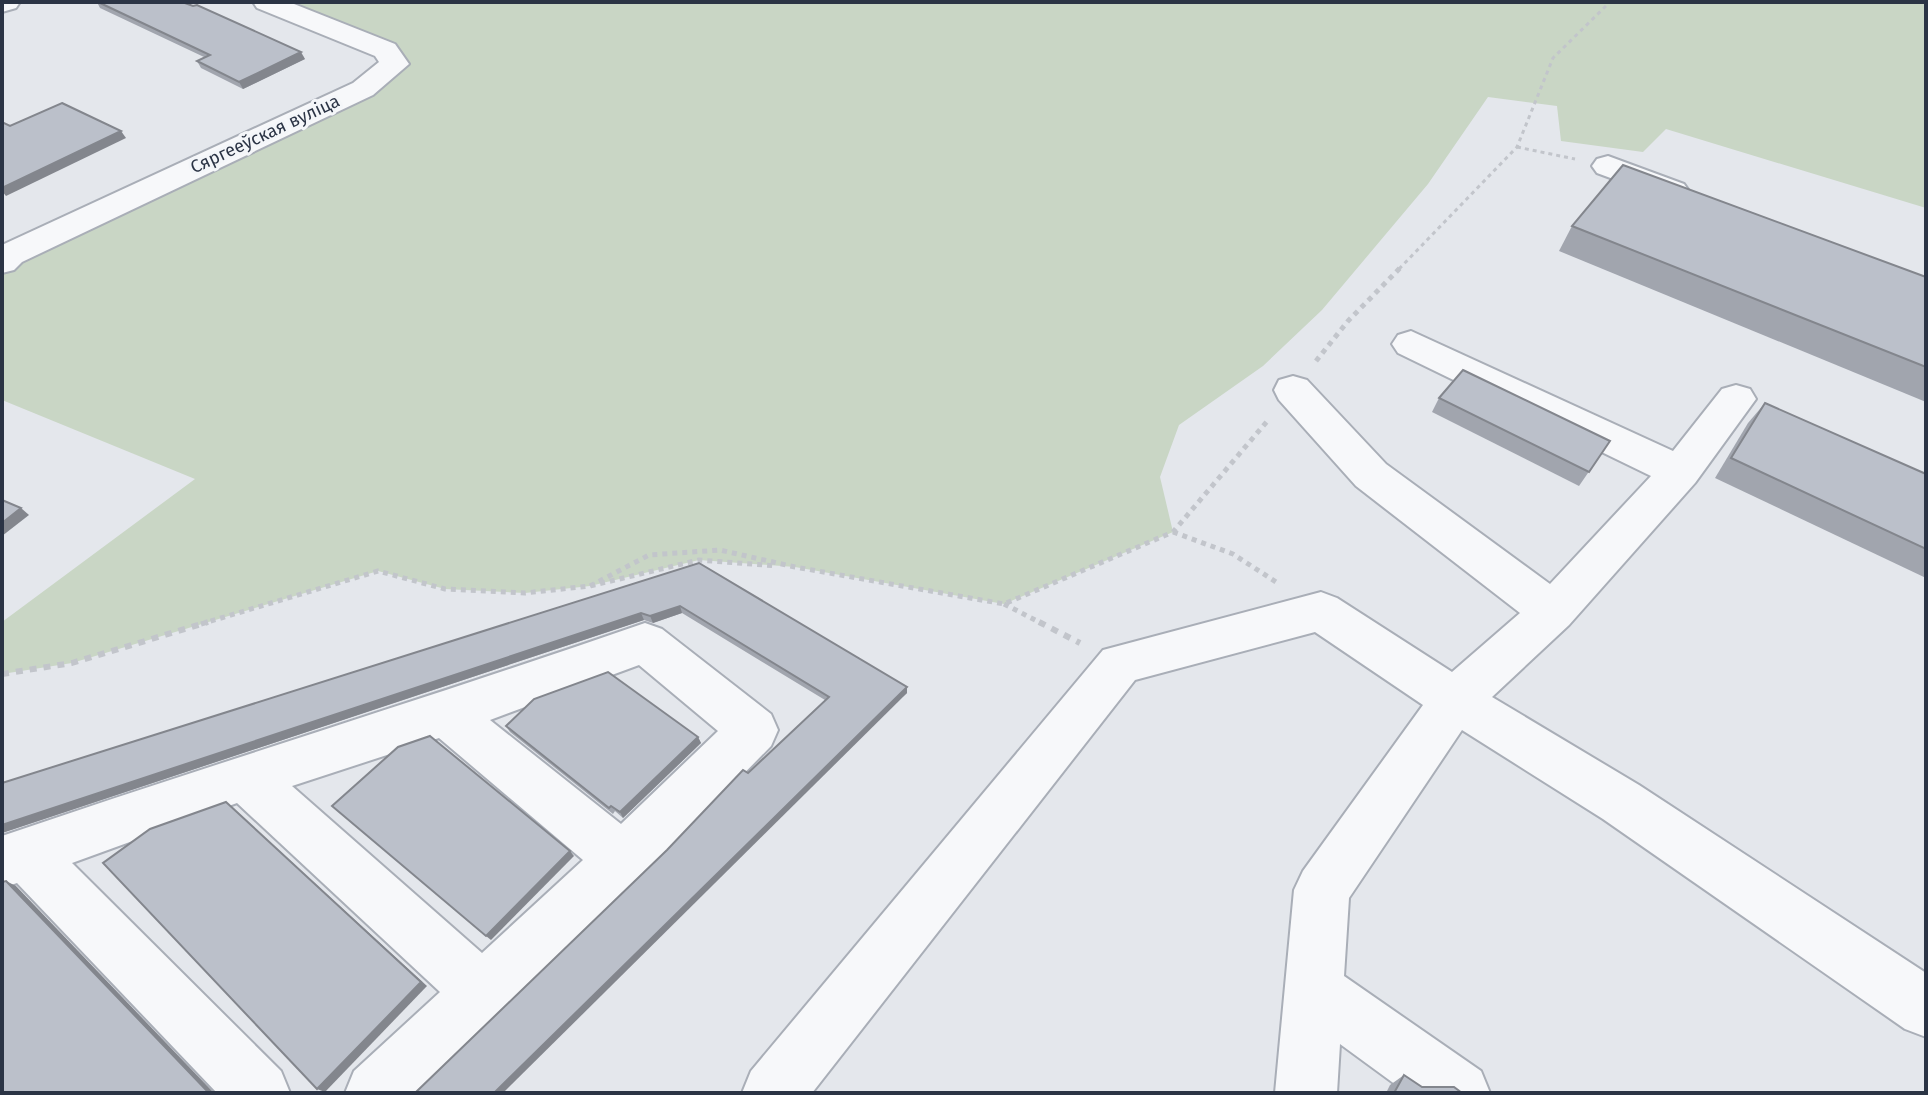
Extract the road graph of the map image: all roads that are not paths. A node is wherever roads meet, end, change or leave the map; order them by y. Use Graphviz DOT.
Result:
graph roads {
  1 [pos="266,2"];
  2 [pos="1608,166"];
  3 [pos="1696,200"];
  4 [pos="2,262"];
  5 [pos="1411,344"];
  6 [pos="1293,390"];
  7 [pos="1736,399"];
  8 [pos="1680,472"];
  9 [pos="1553,612"];
  10 [pos="1455,700"];
  11 [pos="446,714"];
  12 [pos="245,777"];
  13 [pos="14,858"];
  14 [pos="623,859"];
  15 [pos="1314,990"];
  16 [pos="482,992"];
  17 [pos="1926,1008"];
  18 [pos="259,1093"];
  19 [pos="376,1093"];
  20 [pos="773,1093"];
  21 [pos="1306,1093"];
  22 [pos="1459,1093"];
  1 -- 4 [label="street, Сяргееўская вуліца"];
  2 -- 3 [label="street"];
  5 -- 8 [label="street"];
  6 -- 9 [label="street"];
  7 -- 8 [label="street"];
  8 -- 9 [label="street"];
  9 -- 10 [label="street"];
  10 -- 15 [label="street"];
  10 -- 17 [label="street"];
  10 -- 20 [label="street"];
  11 -- 12 [label="street"];
  11 -- 14 [label="street"];
  11 -- 14 [label="street"];
  12 -- 13 [label="street"];
  12 -- 16 [label="street"];
  13 -- 18 [label="street"];
  14 -- 16 [label="street"];
  15 -- 21 [label="street"];
  15 -- 22 [label="street"];
  16 -- 19 [label="street"];
}
